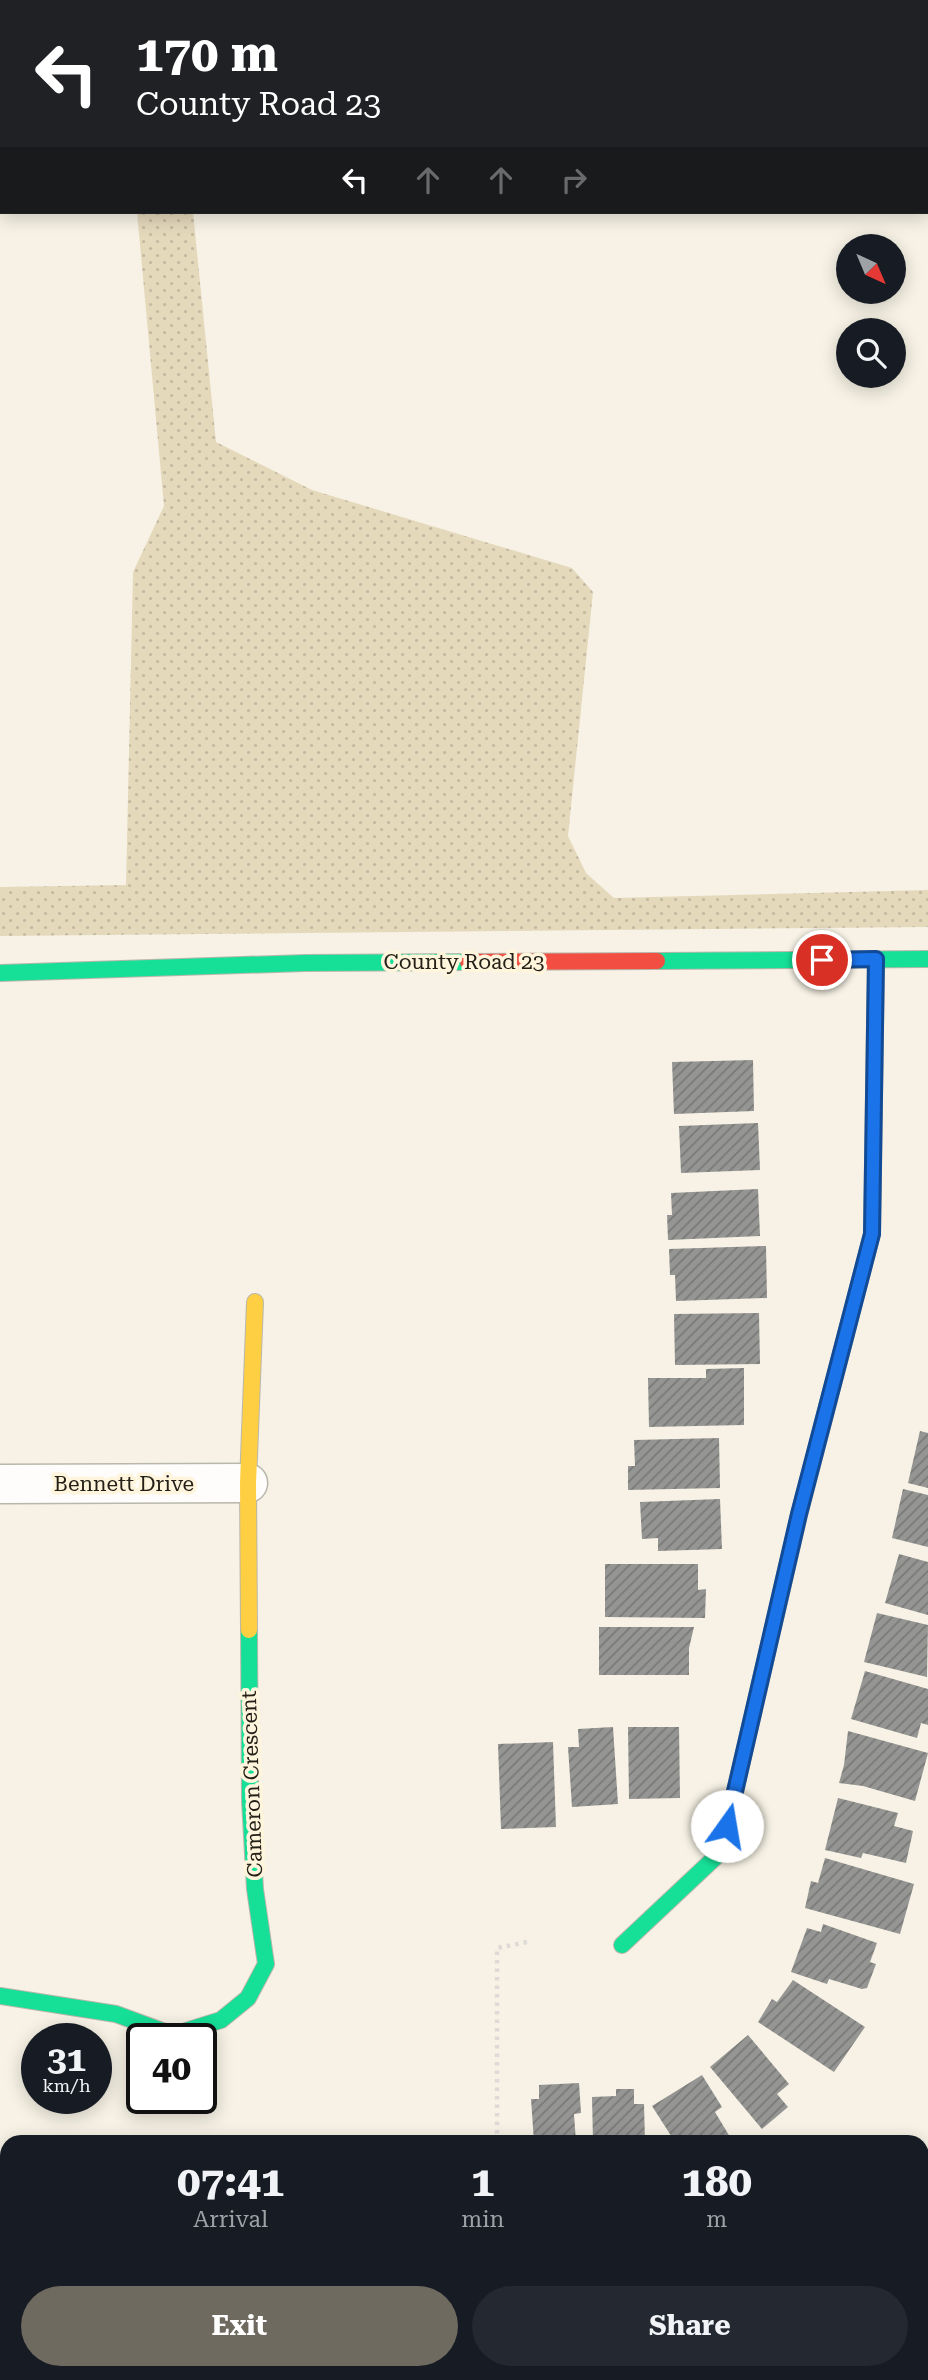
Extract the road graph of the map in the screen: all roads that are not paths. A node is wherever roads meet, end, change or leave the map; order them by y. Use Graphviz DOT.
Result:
graph roads {
  1 [pos="876,959"];
  2 [pos="928,959"];
  3 [pos="0,973"];
  4 [pos="254,1302"];
  5 [pos="248,1483"];
  6 [pos="0,1484"];
  7 [pos="622,1945"];
  8 [pos="0,1996"];
  1 -- 2 [label="street, County Road 23"];
  1 -- 3 [label="street, County Road 23"];
  1 -- 7 [label="street"];
  4 -- 5 [label="street, Cameron Crescent"];
  5 -- 6 [label="street, Bennett Drive"];
  5 -- 8 [label="street, Cameron Crescent"];
}
